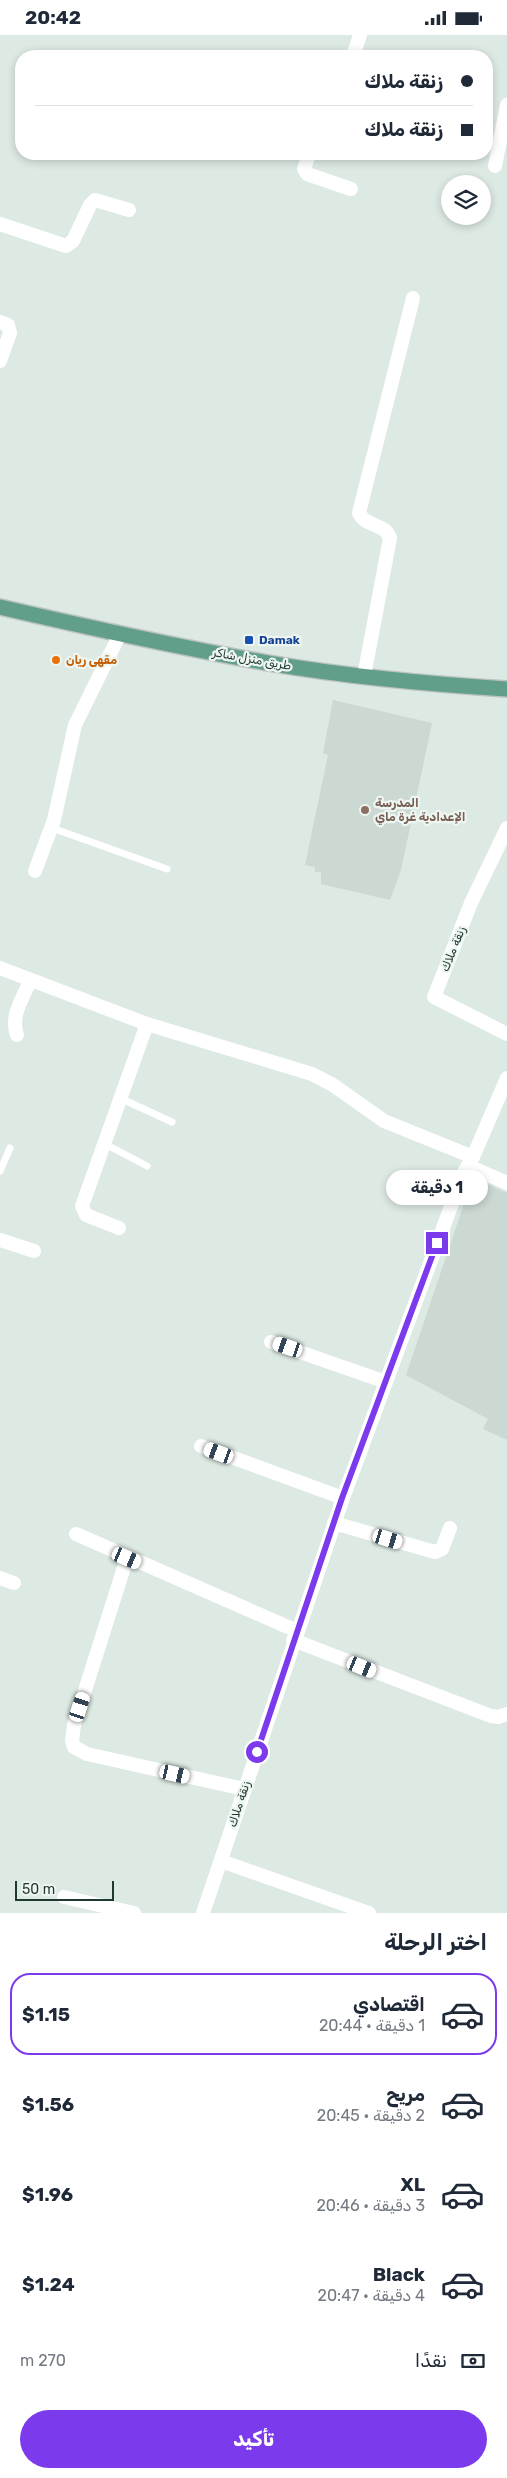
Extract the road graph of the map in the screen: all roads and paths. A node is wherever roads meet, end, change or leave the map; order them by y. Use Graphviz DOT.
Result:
graph roads {
  1 [pos="360,35"];
  2 [pos="355,50"];
  3 [pos="507,105"];
  4 [pos="307,160"];
  5 [pos="495,166"];
  6 [pos="352,189"];
  7 [pos="129,210"];
  8 [pos="0,223"];
  9 [pos="413,298"];
  10 [pos="0,323"];
  11 [pos="0,361"];
  12 [pos="0,607"];
  13 [pos="120,634"];
  14 [pos="364,676"];
  15 [pos="507,689"];
  16 [pos="52,828"];
  17 [pos="507,828"];
  18 [pos="167,869"];
  19 [pos="35,871"];
  20 [pos="0,968"];
  21 [pos="30,981"];
  22 [pos="147,1024"];
  23 [pos="507,1034"];
  24 [pos="17,1035"];
  25 [pos="507,1078"];
  26 [pos="122,1099"];
  27 [pos="172,1122"];
  28 [pos="105,1144"];
  29 [pos="10,1148"];
  30 [pos="471,1161"];
  31 [pos="147,1166"];
  32 [pos="0,1171"];
  33 [pos="507,1183"];
  34 [pos="119,1228"];
  35 [pos="0,1240"];
  36 [pos="34,1251"];
  37 [pos="272,1342"];
  38 [pos="386,1381"];
  39 [pos="201,1446"];
  40 [pos="342,1498"];
  41 [pos="334,1523"];
  42 [pos="450,1527"];
  43 [pos="76,1534"];
  44 [pos="127,1558"];
  45 [pos="0,1578"];
  46 [pos="14,1583"];
  47 [pos="295,1636"];
  48 [pos="507,1714"];
  49 [pos="244,1789"];
  50 [pos="221,1861"];
  51 [pos="64,1897"];
  52 [pos="134,1913"];
  53 [pos="203,1913"];
  54 [pos="369,1913"];
  1 -- 2 [label="street"];
  3 -- 5 [label="street"];
  4 -- 6 [label="street"];
  7 -- 8 [label="street"];
  9 -- 14 [label="street"];
  10 -- 11 [label="street"];
  12 -- 13 [label="main road, طريق منزل شاكر"];
  13 -- 14 [label="main road, طريق منزل شاكر"];
  13 -- 16 [label="street"];
  14 -- 15 [label="main road, طريق منزل شاكر"];
  16 -- 18 [label="lane"];
  16 -- 19 [label="street"];
  17 -- 23 [label="street, زنقة ملاك"];
  20 -- 21 [label="street"];
  21 -- 22 [label="street"];
  21 -- 24 [label="street"];
  22 -- 26 [label="street"];
  22 -- 30 [label="street"];
  25 -- 30 [label="street, زنقة ملاك"];
  26 -- 27 [label="lane"];
  26 -- 28 [label="street"];
  28 -- 31 [label="lane"];
  28 -- 34 [label="street"];
  29 -- 32 [label="lane"];
  30 -- 33 [label="street"];
  30 -- 38 [label="street, زنقة ملاك"];
  35 -- 36 [label="street"];
  37 -- 38 [label="street"];
  38 -- 40 [label="street, زنقة ملاك"];
  39 -- 40 [label="street"];
  40 -- 41 [label="street, زنقة ملاك"];
  41 -- 42 [label="street"];
  41 -- 47 [label="street, زنقة ملاك"];
  43 -- 44 [label="street"];
  44 -- 47 [label="street"];
  44 -- 49 [label="street"];
  45 -- 46 [label="street"];
  47 -- 48 [label="street"];
  47 -- 49 [label="street, زنقة ملاك"];
  49 -- 50 [label="street, زنقة ملاك"];
  50 -- 53 [label="street, زنقة ملاك"];
  50 -- 54 [label="street"];
  51 -- 52 [label="street"];
}
